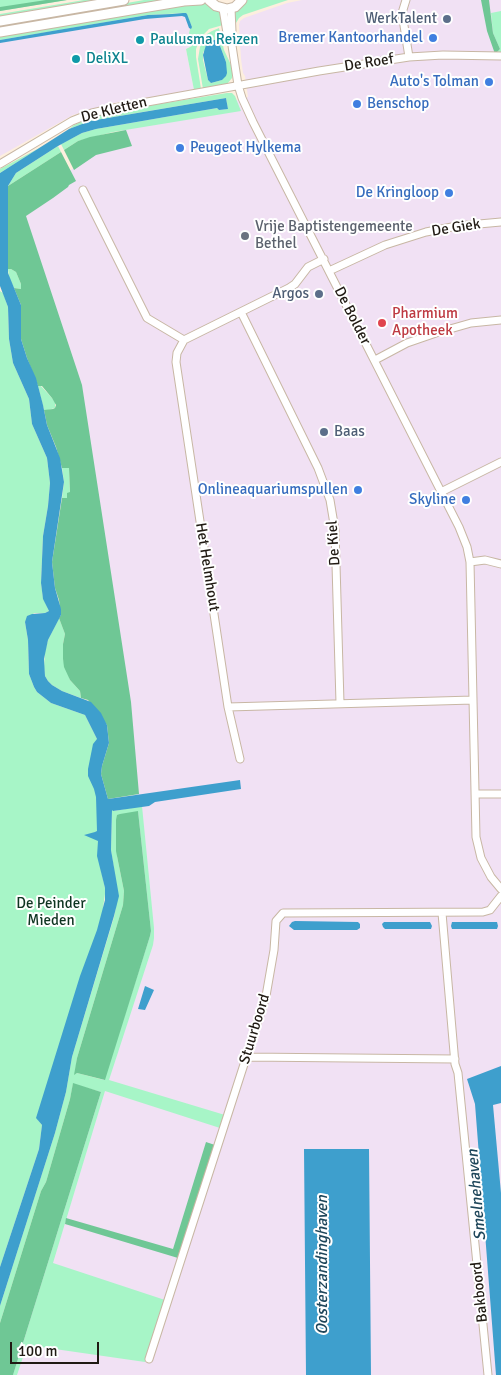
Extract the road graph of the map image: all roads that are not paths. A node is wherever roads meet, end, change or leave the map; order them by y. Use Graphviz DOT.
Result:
graph roads {
  1 [pos="124,0"];
  2 [pos="185,0"];
  3 [pos="201,0"];
  4 [pos="209,0"];
  5 [pos="215,0"];
  6 [pos="242,0"];
  7 [pos="406,0"];
  8 [pos="230,5"];
  9 [pos="0,21"];
  10 [pos="0,32"];
  11 [pos="501,56"];
  12 [pos="409,57"];
  13 [pos="238,86"];
  14 [pos="0,164"];
  15 [pos="83,190"];
  16 [pos="501,222"];
  17 [pos="324,259"];
  18 [pos="329,271"];
  19 [pos="241,312"];
  20 [pos="501,320"];
  21 [pos="184,340"];
  22 [pos="375,360"];
  23 [pos="501,462"];
  24 [pos="441,492"];
  25 [pos="470,562"];
  26 [pos="501,564"];
  27 [pos="473,700"];
  28 [pos="340,703"];
  29 [pos="228,707"];
  30 [pos="240,760"];
  31 [pos="475,794"];
  32 [pos="501,794"];
  33 [pos="501,889"];
  34 [pos="501,896"];
  35 [pos="442,913"];
  36 [pos="246,1057"];
  37 [pos="455,1059"];
  38 [pos="149,1359"];
  39 [pos="488,1375"];
  1 -- 9 [label="main road"];
  2 -- 3 [label="main road"];
  2 -- 10 [label="main road"];
  4 -- 8 [label="main road"];
  5 -- 8 [label="main road"];
  6 -- 8 [label="main road"];
  7 -- 12 [label="street"];
  8 -- 13 [label="street, De Bolder"];
  11 -- 12 [label="street, De Roef"];
  12 -- 13 [label="street, De Roef"];
  13 -- 14 [label="street, De Kletten"];
  13 -- 17 [label="street, De Bolder"];
  15 -- 21 [label="street"];
  16 -- 18 [label="street, De Giek"];
  17 -- 18 [label="street, De Bolder"];
  17 -- 19 [label="street"];
  18 -- 22 [label="street, De Bolder"];
  19 -- 21 [label="street"];
  19 -- 28 [label="street, De Kiel"];
  20 -- 22 [label="street"];
  21 -- 29 [label="street, Het Helmhout"];
  22 -- 24 [label="street, De Bolder"];
  23 -- 24 [label="street"];
  24 -- 25 [label="street, De Bolder"];
  25 -- 26 [label="street"];
  25 -- 27 [label="street"];
  27 -- 28 [label="street"];
  27 -- 31 [label="street"];
  28 -- 29 [label="street"];
  29 -- 30 [label="street, Het Helmhout"];
  31 -- 32 [label="street"];
  31 -- 33 [label="street"];
  34 -- 35 [label="street, Stuurboord"];
  35 -- 36 [label="street, Stuurboord"];
  35 -- 37 [label="street, Bakboord"];
  36 -- 37 [label="street"];
  36 -- 38 [label="street, Stuurboord"];
  37 -- 39 [label="street, Bakboord"];
}
